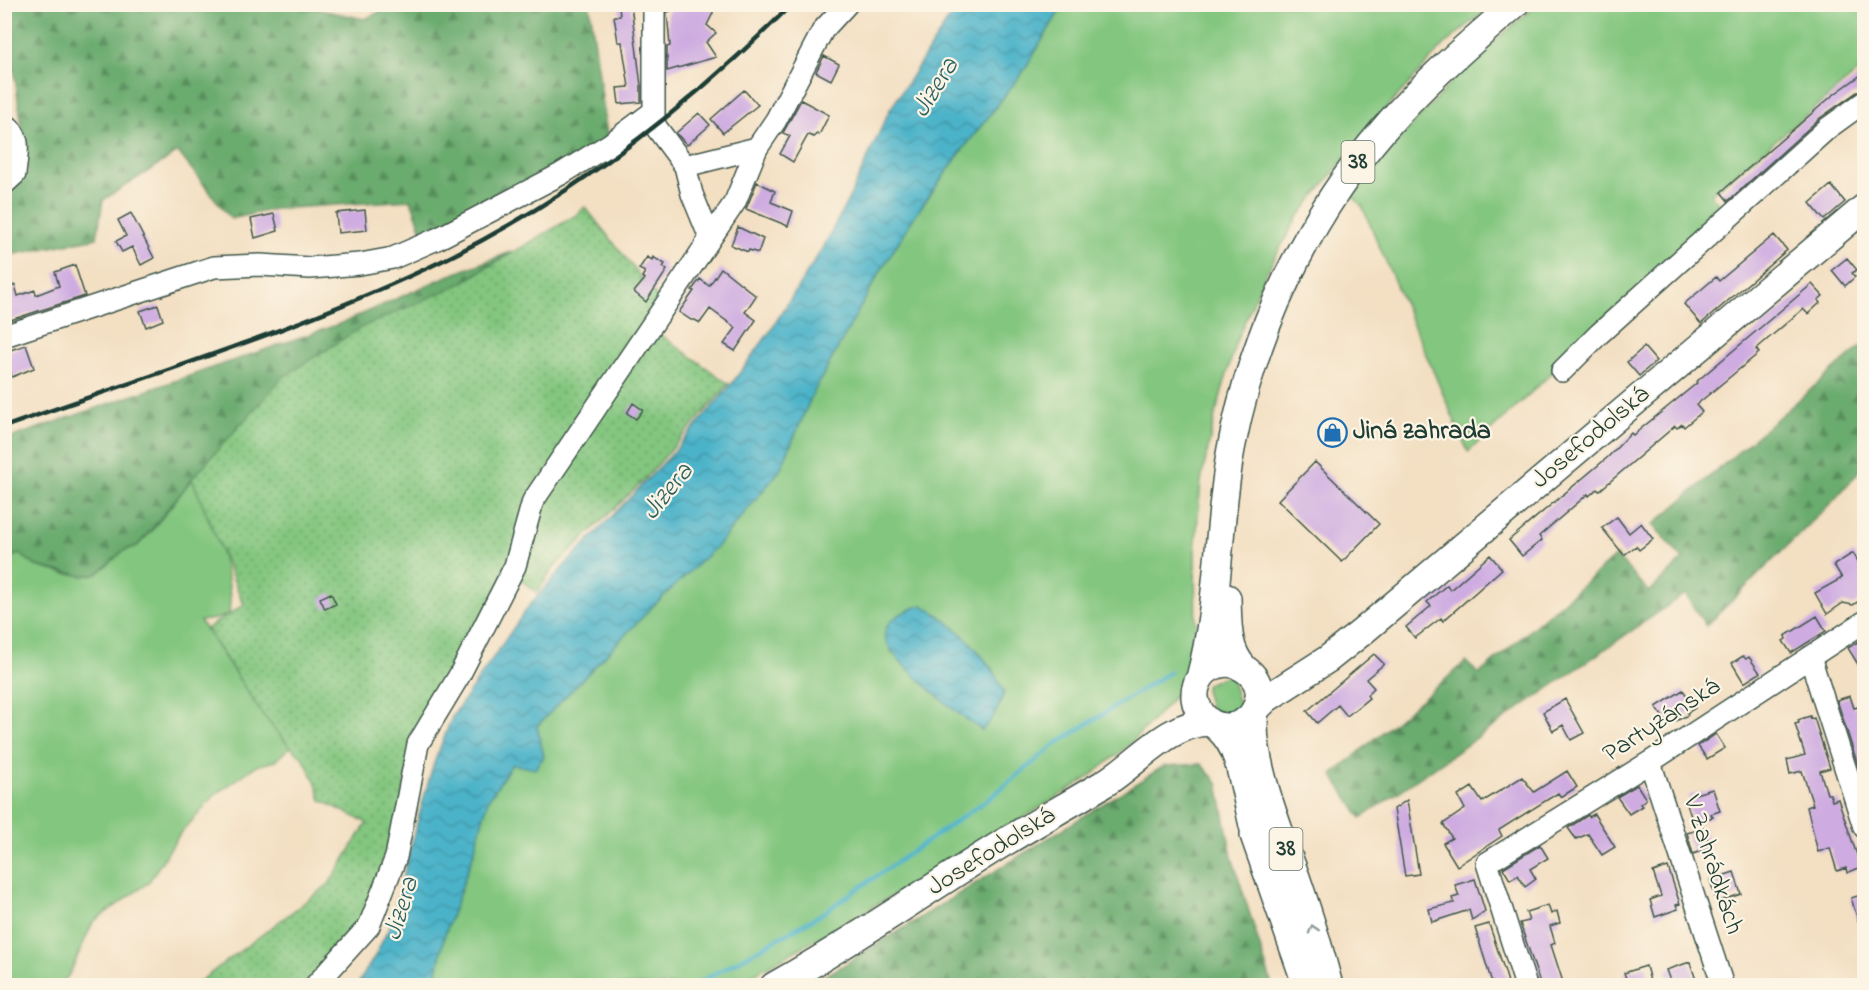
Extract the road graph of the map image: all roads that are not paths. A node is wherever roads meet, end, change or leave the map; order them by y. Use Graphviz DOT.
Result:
graph roads {
  1 [pos="654,4"];
  2 [pos="847,4"];
  3 [pos="1515,4"];
  4 [pos="1864,102"];
  5 [pos="653,112"];
  6 [pos="4,123"];
  7 [pos="757,148"];
  8 [pos="685,166"];
  9 [pos="4,184"];
  10 [pos="1864,208"];
  11 [pos="710,238"];
  12 [pos="4,336"];
  13 [pos="1562,371"];
  14 [pos="1222,526"];
  15 [pos="1864,622"];
  16 [pos="1810,657"];
  17 [pos="1317,666"];
  18 [pos="1245,669"];
  19 [pos="1199,680"];
  20 [pos="1255,710"];
  21 [pos="1210,722"];
  22 [pos="1150,750"];
  23 [pos="1650,762"];
  24 [pos="1864,827"];
  25 [pos="1260,851"];
  26 [pos="315,986"];
  27 [pos="774,986"];
  28 [pos="1307,986"];
  29 [pos="1329,986"];
  30 [pos="1526,986"];
  31 [pos="1723,986"];
  1 -- 5 [label="street"];
  2 -- 7 [label="street"];
  3 -- 14 [label="main road, 38"];
  4 -- 13 [label="street"];
  5 -- 8 [label="street"];
  5 -- 12 [label="street"];
  6 -- 9 [label="street"];
  7 -- 8 [label="street"];
  7 -- 11 [label="street"];
  8 -- 11 [label="street"];
  10 -- 17 [label="main road, Josefodolská"];
  11 -- 26 [label="street"];
  14 -- 18 [label="main road, 38"];
  14 -- 19 [label="main road, 38"];
  15 -- 16 [label="street, Partyzánská"];
  16 -- 23 [label="street, Partyzánská"];
  16 -- 24 [label="street"];
  17 -- 18 [label="main road, Josefodolská"];
  17 -- 20 [label="main road, Josefodolská"];
  18 -- 19 [label="main road"];
  18 -- 20 [label="main road, 38"];
  19 -- 21 [label="main road, 38"];
  19 -- 22 [label="main road"];
  20 -- 21 [label="main road"];
  29 -- 20 [label="main road, 38, one-way"];
  21 -- 22 [label="main road, Josefodolská"];
  21 -- 25 [label="main road, 38"];
  22 -- 25 [label="main road"];
  22 -- 27 [label="main road, Josefodolská"];
  23 -- 30 [label="street, Partyzánská"];
  23 -- 31 [label="street, V Zahrádkách"];
  25 -- 28 [label="main road, 38"];
}
